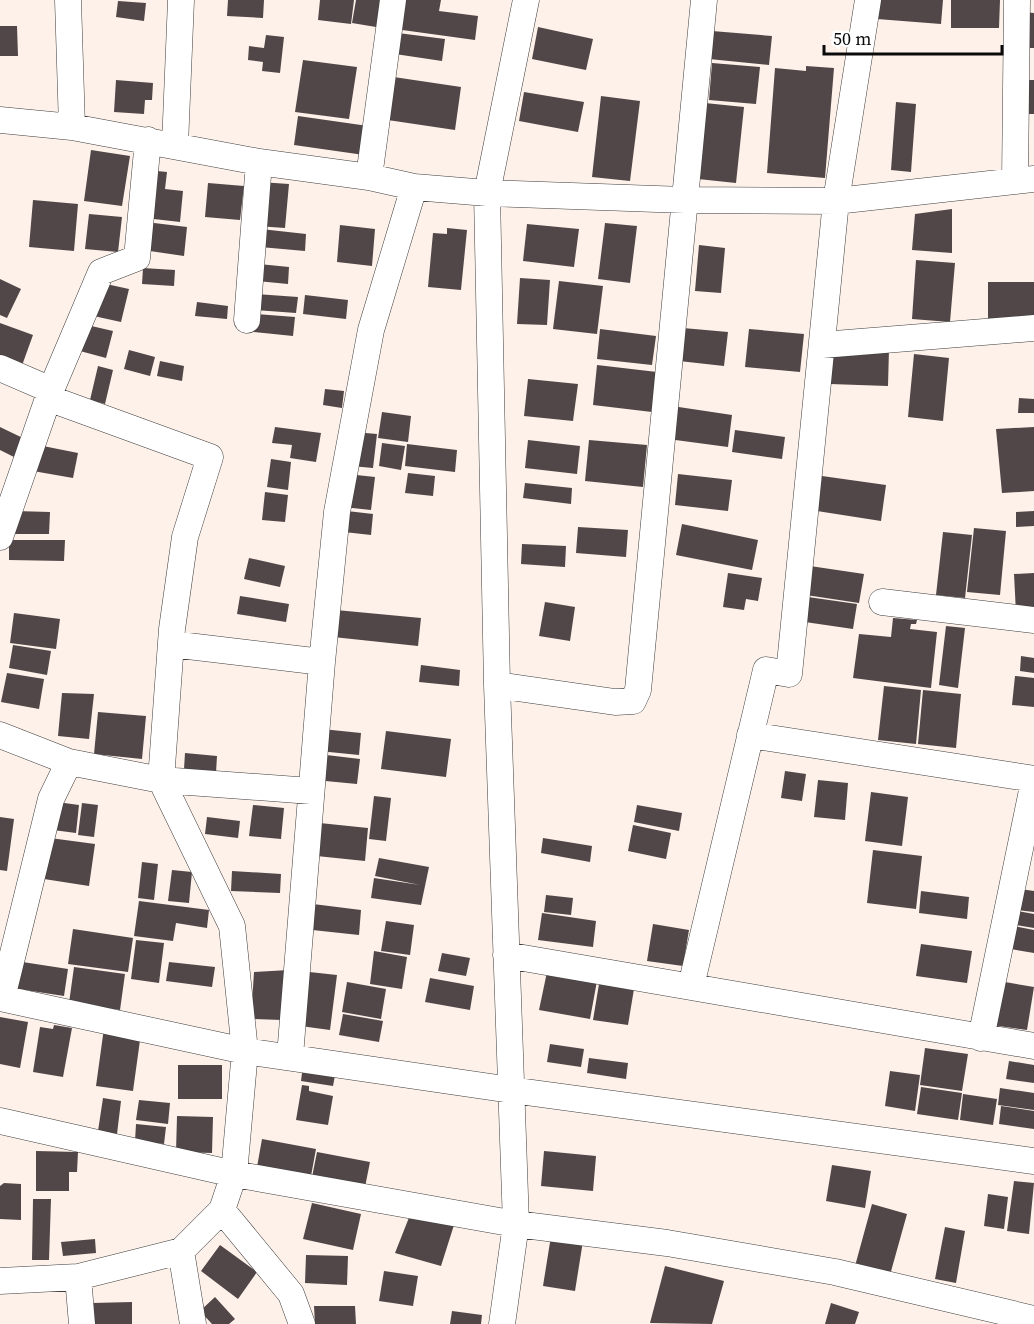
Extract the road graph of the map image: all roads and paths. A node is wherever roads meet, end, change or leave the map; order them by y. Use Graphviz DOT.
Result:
graph roads {
  1 [pos="68,0"];
  2 [pos="181,0"];
  3 [pos="393,0"];
  4 [pos="526,0"];
  5 [pos="704,0"];
  6 [pos="868,0"];
  7 [pos="1017,0"];
  8 [pos="0,120"];
  9 [pos="72,127"];
  10 [pos="148,140"];
  11 [pos="175,145"];
  12 [pos="259,162"];
  13 [pos="369,177"];
  14 [pos="1025,180"];
  15 [pos="414,187"];
  16 [pos="487,193"];
  17 [pos="685,200"];
  18 [pos="836,201"];
  19 [pos="247,320"];
  20 [pos="1034,328"];
  21 [pos="822,345"];
  22 [pos="0,369"];
  23 [pos="50,394"];
  24 [pos="0,537"];
  25 [pos="882,602"];
  26 [pos="1034,620"];
  27 [pos="171,644"];
  28 [pos="322,662"];
  29 [pos="497,685"];
  30 [pos="0,735"];
  31 [pos="750,735"];
  32 [pos="69,762"];
  33 [pos="161,780"];
  34 [pos="1034,780"];
  35 [pos="311,791"];
  36 [pos="506,955"];
  37 [pos="691,986"];
  38 [pos="1,998"];
  39 [pos="981,1038"];
  40 [pos="1034,1046"];
  41 [pos="245,1051"];
  42 [pos="290,1056"];
  43 [pos="511,1090"];
  44 [pos="0,1120"];
  45 [pos="1034,1161"];
  46 [pos="234,1174"];
  47 [pos="222,1210"];
  48 [pos="516,1224"];
  49 [pos="181,1251"];
  50 [pos="78,1277"];
  51 [pos="0,1281"];
  52 [pos="1034,1319"];
  53 [pos="82,1324"];
  54 [pos="193,1324"];
  55 [pos="303,1324"];
  56 [pos="502,1324"];
  1 -- 9 [label="street"];
  2 -- 11 [label="street"];
  3 -- 13 [label="street"];
  4 -- 16 [label="street"];
  5 -- 17 [label="street"];
  6 -- 18 [label="street"];
  7 -- 14 [label="street"];
  8 -- 9 [label="street"];
  9 -- 10 [label="street"];
  10 -- 11 [label="street"];
  10 -- 23 [label="street"];
  11 -- 12 [label="street"];
  12 -- 13 [label="street"];
  12 -- 19 [label="street"];
  13 -- 15 [label="street"];
  14 -- 18 [label="street"];
  15 -- 16 [label="street"];
  15 -- 28 [label="street"];
  16 -- 17 [label="street"];
  16 -- 29 [label="street"];
  17 -- 18 [label="street"];
  17 -- 29 [label="street"];
  18 -- 21 [label="street"];
  20 -- 21 [label="street"];
  21 -- 31 [label="street"];
  22 -- 23 [label="street"];
  23 -- 24 [label="street"];
  23 -- 27 [label="street"];
  25 -- 26 [label="street"];
  27 -- 28 [label="street"];
  27 -- 33 [label="street"];
  28 -- 35 [label="street"];
  29 -- 36 [label="street"];
  30 -- 32 [label="street"];
  31 -- 34 [label="street"];
  31 -- 37 [label="street"];
  32 -- 33 [label="street"];
  32 -- 38 [label="street"];
  33 -- 35 [label="street"];
  33 -- 41 [label="street"];
  34 -- 39 [label="street"];
  35 -- 42 [label="street"];
  36 -- 37 [label="street"];
  36 -- 43 [label="street"];
  37 -- 39 [label="street"];
  38 -- 41 [label="street"];
  39 -- 40 [label="street"];
  41 -- 42 [label="street"];
  41 -- 46 [label="street"];
  42 -- 43 [label="street"];
  43 -- 45 [label="street"];
  43 -- 48 [label="street"];
  44 -- 46 [label="street"];
  46 -- 47 [label="street"];
  46 -- 48 [label="street"];
  47 -- 49 [label="street"];
  47 -- 55 [label="street"];
  48 -- 52 [label="street"];
  48 -- 56 [label="street"];
  49 -- 50 [label="street"];
  49 -- 54 [label="street"];
  50 -- 51 [label="street"];
  50 -- 53 [label="street"];
}
